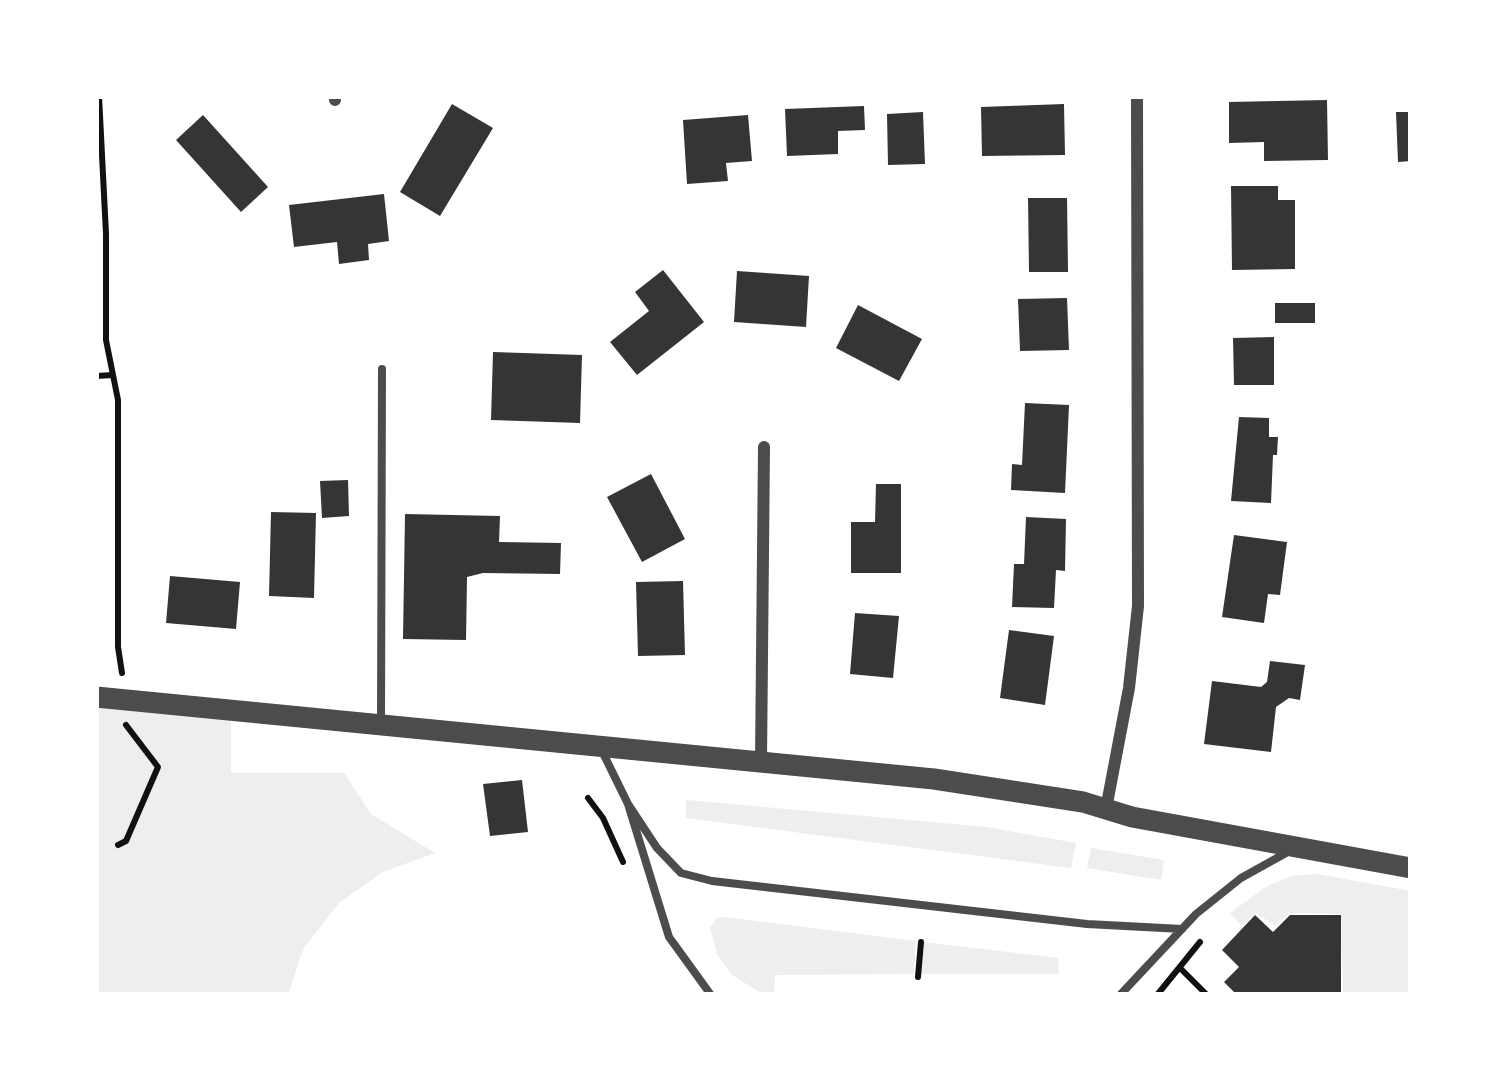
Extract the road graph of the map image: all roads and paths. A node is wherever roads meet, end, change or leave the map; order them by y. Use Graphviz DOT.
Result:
graph roads {
  1 [pos="99,96"];
  2 [pos="1137,96"];
  3 [pos="96,327"];
  4 [pos="106,335"];
  5 [pos="96,354"];
  6 [pos="109,355"];
  7 [pos="382,369"];
  8 [pos="113,375"];
  9 [pos="96,376"];
  10 [pos="764,447"];
  11 [pos="96,698"];
  12 [pos="121,700"];
  13 [pos="381,724"];
  14 [pos="600,746"];
  15 [pos="761,761"];
  16 [pos="628,804"];
  17 [pos="1106,809"];
  18 [pos="118,845"];
  19 [pos="1300,848"];
  20 [pos="1411,868"];
  21 [pos="1182,929"];
  22 [pos="1203,938"];
  23 [pos="921,942"];
  24 [pos="1180,967"];
  25 [pos="918,977"];
  26 [pos="710,995"];
  27 [pos="1120,995"];
  28 [pos="1157,995"];
  29 [pos="1208,995"];
  1 -- 4 [label="path"];
  2 -- 17 [label="street"];
  3 -- 4 [label="path"];
  4 -- 6 [label="path"];
  5 -- 6 [label="path"];
  6 -- 8 [label="path"];
  7 -- 13 [label="lane"];
  8 -- 9 [label="path"];
  8 -- 12 [label="path"];
  10 -- 15 [label="street"];
  11 -- 12 [label="street"];
  12 -- 13 [label="street"];
  12 -- 18 [label="path"];
  13 -- 14 [label="street"];
  14 -- 15 [label="street"];
  14 -- 16 [label="lane"];
  15 -- 17 [label="street"];
  16 -- 21 [label="lane"];
  16 -- 26 [label="lane"];
  17 -- 19 [label="street"];
  19 -- 20 [label="street"];
  19 -- 21 [label="lane"];
  21 -- 27 [label="lane"];
  22 -- 24 [label="path"];
  23 -- 25 [label="path"];
  24 -- 28 [label="path"];
  24 -- 29 [label="path"];
}
